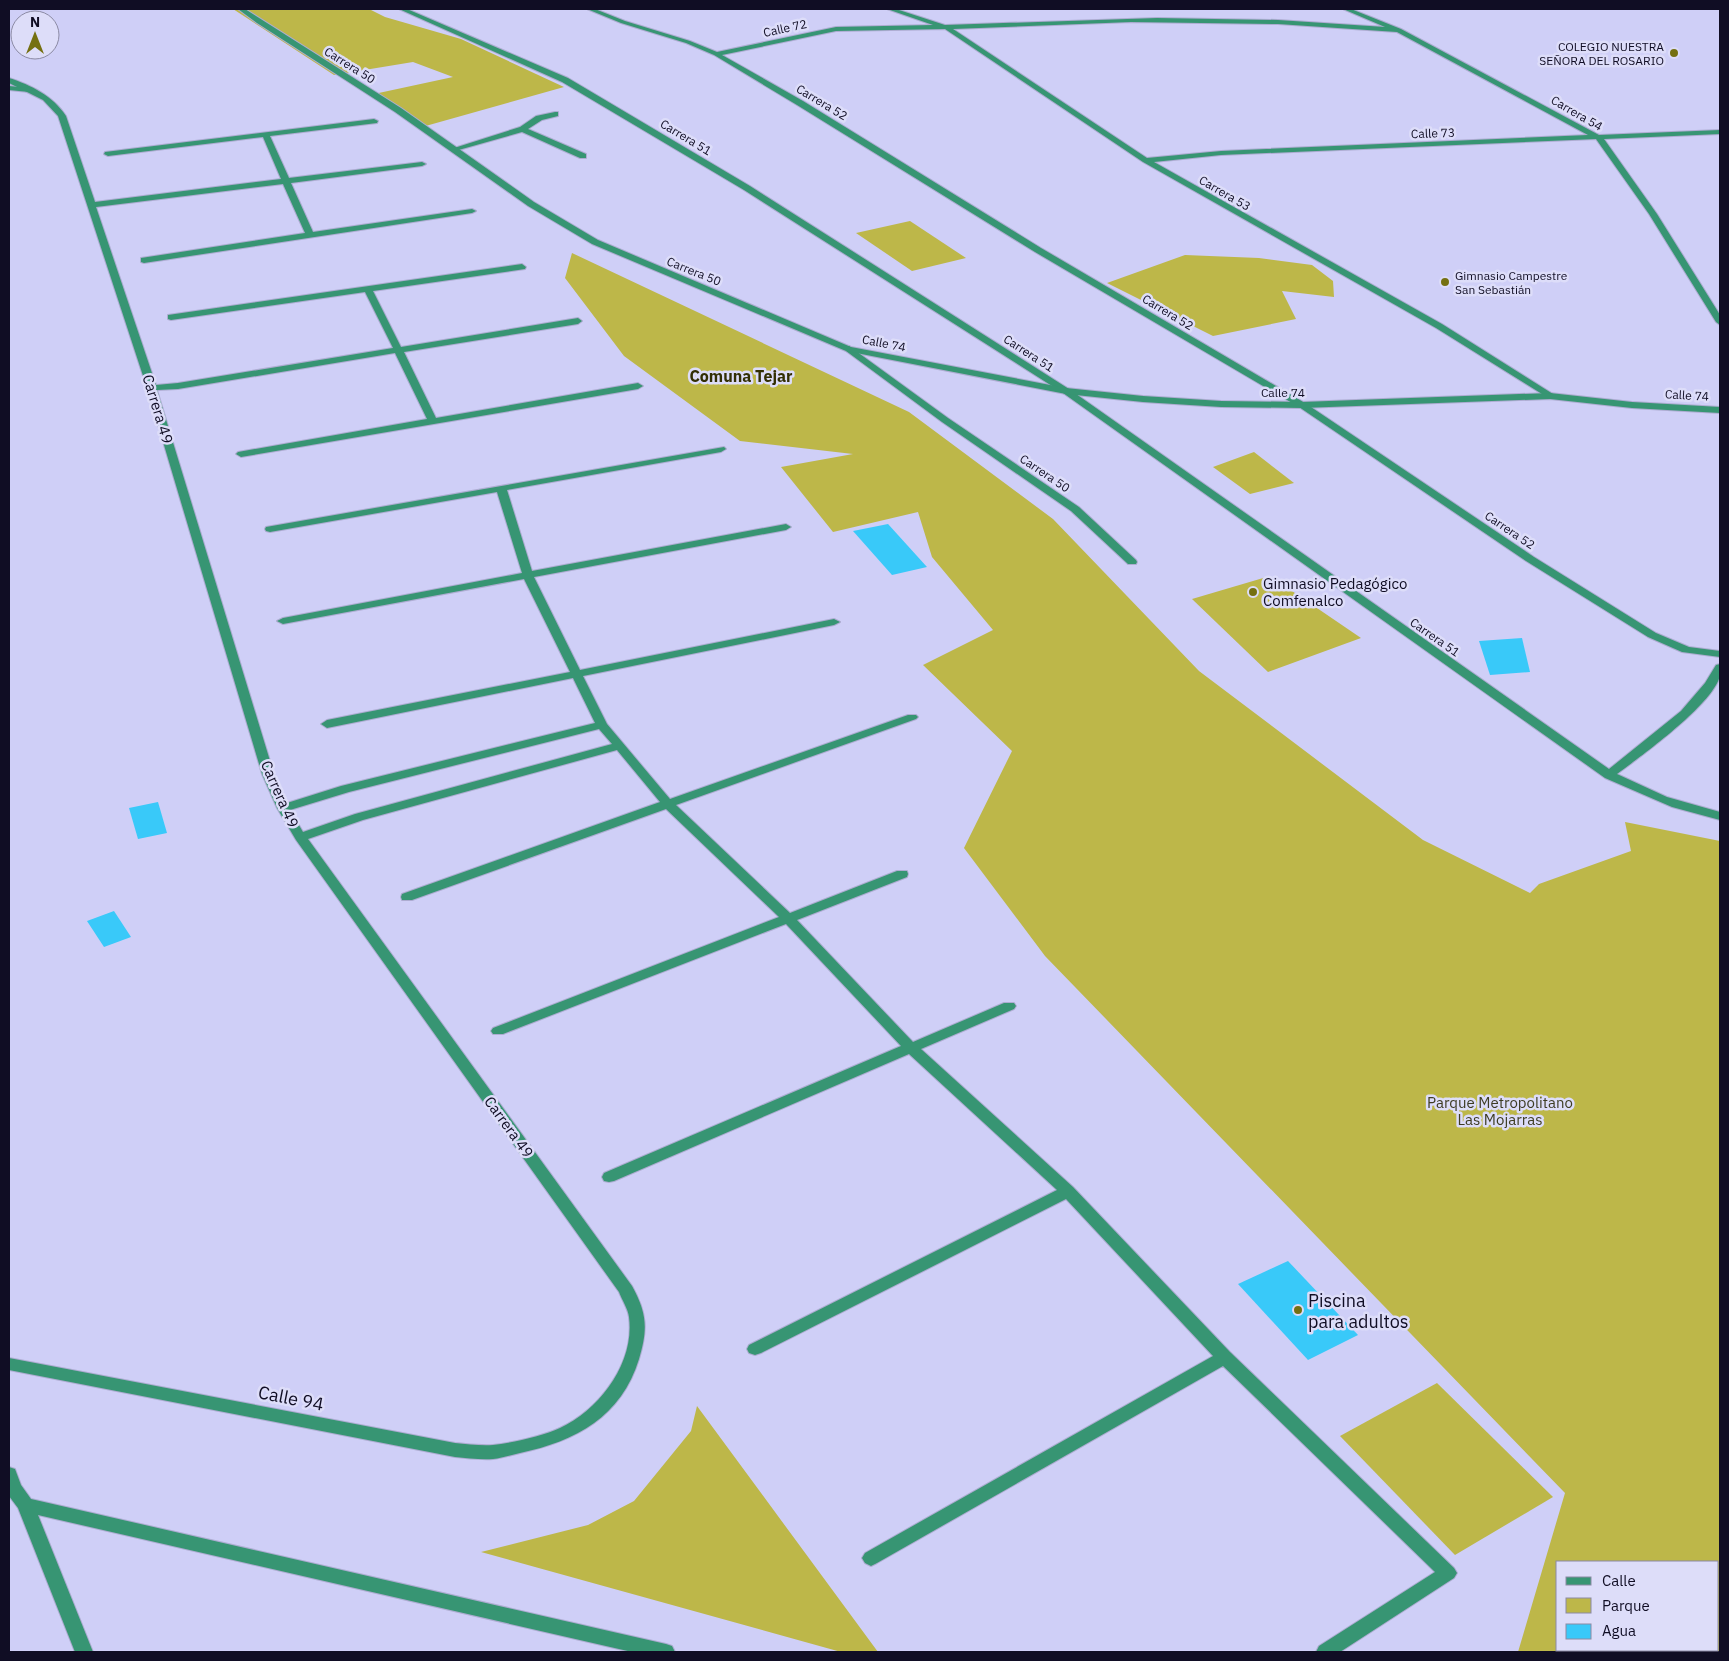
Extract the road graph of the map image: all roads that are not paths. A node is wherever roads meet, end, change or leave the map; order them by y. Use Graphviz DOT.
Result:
graph roads {
  1 [pos="241,9"];
  2 [pos="402,9"];
  3 [pos="590,9"];
  4 [pos="890,9"];
  5 [pos="1346,9"];
  6 [pos="947,28"];
  7 [pos="1399,30"];
  8 [pos="716,54"];
  9 [pos="9,80"];
  10 [pos="9,88"];
  11 [pos="29,90"];
  12 [pos="556,114"];
  13 [pos="374,121"];
  14 [pos="523,129"];
  15 [pos="1720,132"];
  16 [pos="266,136"];
  17 [pos="1599,138"];
  18 [pos="455,149"];
  19 [pos="108,154"];
  20 [pos="583,156"];
  21 [pos="1146,160"];
  22 [pos="422,164"];
  23 [pos="285,180"];
  24 [pos="92,205"];
  25 [pos="472,211"];
  26 [pos="310,235"];
  27 [pos="144,260"];
  28 [pos="522,268"];
  29 [pos="368,289"];
  30 [pos="171,317"];
  31 [pos="578,322"];
  32 [pos="1720,322"];
  33 [pos="849,349"];
  34 [pos="399,351"];
  35 [pos="638,386"];
  36 [pos="152,388"];
  37 [pos="1066,391"];
  38 [pos="1550,396"];
  39 [pos="1302,405"];
  40 [pos="1720,410"];
  41 [pos="433,421"];
  42 [pos="721,449"];
  43 [pos="241,454"];
  44 [pos="501,488"];
  45 [pos="786,527"];
  46 [pos="270,530"];
  47 [pos="1132,562"];
  48 [pos="528,576"];
  49 [pos="283,621"];
  50 [pos="834,622"];
  51 [pos="1720,654"];
  52 [pos="1720,667"];
  53 [pos="577,672"];
  54 [pos="912,717"];
  55 [pos="327,724"];
  56 [pos="602,725"];
  57 [pos="619,746"];
  58 [pos="1609,775"];
  59 [pos="669,805"];
  60 [pos="283,808"];
  61 [pos="1720,816"];
  62 [pos="300,837"];
  63 [pos="902,874"];
  64 [pos="407,897"];
  65 [pos="788,918"];
  66 [pos="1009,1006"];
  67 [pos="498,1031"];
  68 [pos="911,1048"];
  69 [pos="609,1176"];
  70 [pos="1068,1191"];
  71 [pos="755,1349"];
  72 [pos="1224,1357"];
  73 [pos="9,1364"];
  74 [pos="566,1433"];
  75 [pos="10,1484"];
  76 [pos="25,1505"];
  77 [pos="871,1558"];
  78 [pos="84,1652"];
  79 [pos="666,1652"];
  80 [pos="1325,1652"];
  1 -- 18 [label="street, Carrera 50"];
  2 -- 37 [label="street, Carrera 51"];
  3 -- 8 [label="street, Carrera 52"];
  4 -- 6 [label="street, Carrera 53"];
  5 -- 7 [label="street, Carrera 54"];
  6 -- 7 [label="street, Calle 72"];
  6 -- 8 [label="street, Calle 72"];
  6 -- 21 [label="street, Carrera 53"];
  7 -- 17 [label="street, Carrera 54"];
  8 -- 39 [label="street, Carrera 52"];
  9 -- 11 [label="street, Carrera 49"];
  10 -- 11 [label="street"];
  11 -- 24 [label="street, Carrera 49"];
  12 -- 14 [label="street"];
  13 -- 16 [label="street"];
  14 -- 18 [label="street"];
  14 -- 20 [label="street"];
  15 -- 17 [label="street, Calle 73"];
  16 -- 19 [label="street"];
  16 -- 23 [label="street"];
  17 -- 21 [label="street, Calle 73"];
  17 -- 32 [label="street, Carrera 54"];
  18 -- 33 [label="street, Carrera 50"];
  21 -- 38 [label="street, Carrera 53"];
  22 -- 23 [label="street"];
  23 -- 24 [label="street"];
  23 -- 26 [label="street"];
  24 -- 36 [label="street, Carrera 49"];
  25 -- 26 [label="street"];
  26 -- 27 [label="street"];
  28 -- 29 [label="street"];
  29 -- 30 [label="street"];
  29 -- 34 [label="street"];
  31 -- 34 [label="street"];
  33 -- 37 [label="street, Calle 74"];
  33 -- 47 [label="street, Carrera 50"];
  34 -- 36 [label="street"];
  34 -- 41 [label="street"];
  35 -- 41 [label="street"];
  36 -- 60 [label="street, Carrera 49"];
  37 -- 39 [label="street, Calle 74"];
  37 -- 58 [label="street, Carrera 51"];
  38 -- 39 [label="street, Calle 74"];
  38 -- 40 [label="street, Calle 74"];
  39 -- 51 [label="street, Carrera 52"];
  41 -- 43 [label="street"];
  42 -- 44 [label="street"];
  44 -- 46 [label="street"];
  44 -- 48 [label="street"];
  45 -- 48 [label="street"];
  48 -- 49 [label="street"];
  48 -- 53 [label="street"];
  50 -- 53 [label="street"];
  52 -- 58 [label="street"];
  53 -- 55 [label="street"];
  53 -- 56 [label="street"];
  54 -- 59 [label="street"];
  56 -- 57 [label="street"];
  56 -- 60 [label="street"];
  57 -- 59 [label="street"];
  57 -- 62 [label="street"];
  58 -- 61 [label="street, Carrera 51"];
  59 -- 64 [label="street"];
  59 -- 65 [label="street"];
  60 -- 62 [label="street, Carrera 49"];
  62 -- 74 [label="street, Carrera 49"];
  63 -- 65 [label="street"];
  65 -- 67 [label="street"];
  65 -- 68 [label="street"];
  66 -- 68 [label="street"];
  68 -- 69 [label="street"];
  68 -- 70 [label="street"];
  70 -- 71 [label="street"];
  70 -- 72 [label="street"];
  72 -- 77 [label="street"];
  72 -- 80 [label="street"];
  73 -- 74 [label="street, Calle 94"];
  75 -- 76 [label="street"];
  76 -- 78 [label="street"];
  76 -- 79 [label="street"];
}
